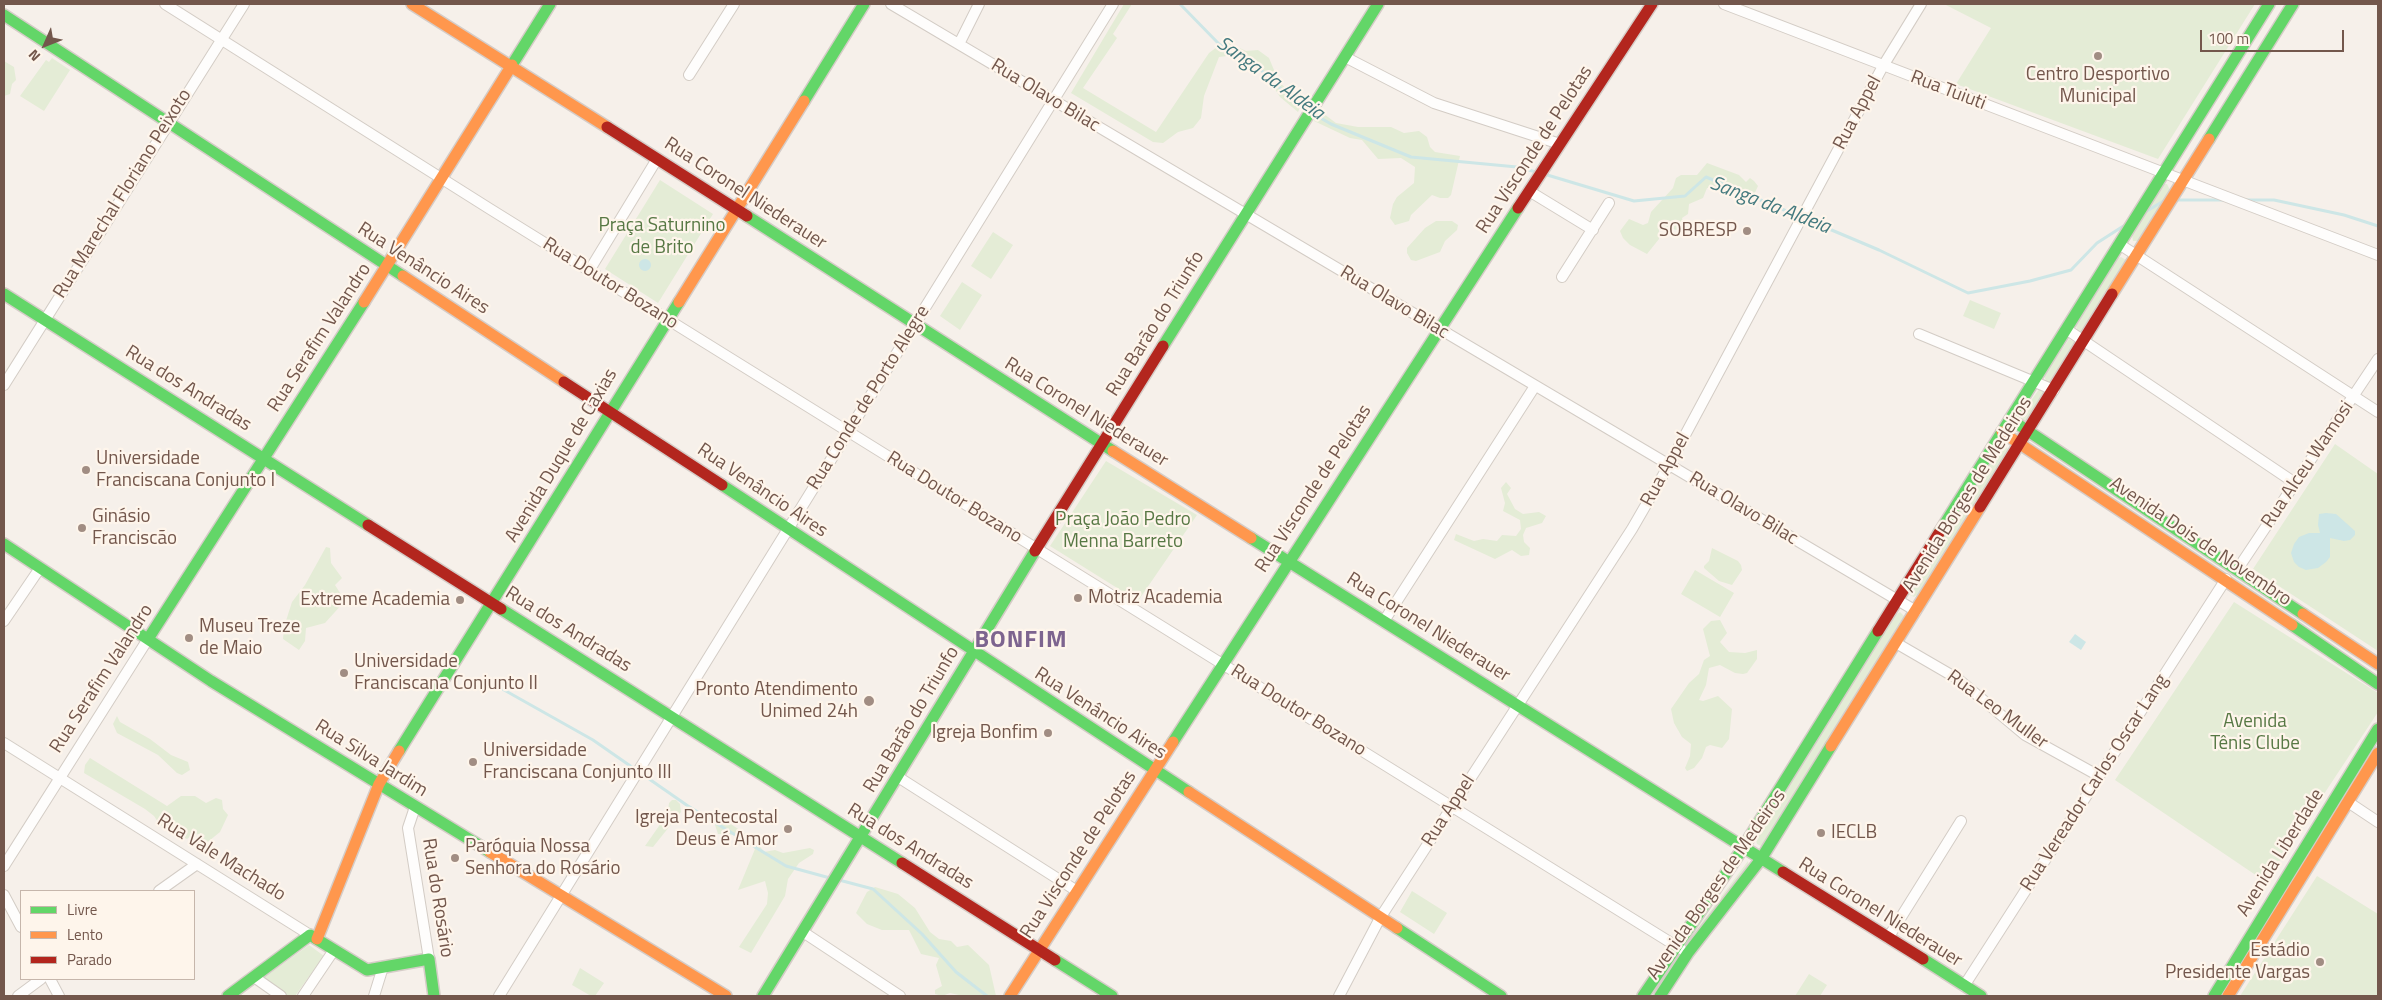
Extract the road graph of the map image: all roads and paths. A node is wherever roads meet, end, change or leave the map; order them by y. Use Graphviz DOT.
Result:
graph roads {
  1 [pos="165,4"];
  2 [pos="244,4"];
  3 [pos="412,4"];
  4 [pos="550,4"];
  5 [pos="734,4"];
  6 [pos="864,4"];
  7 [pos="891,4"];
  8 [pos="979,4"];
  9 [pos="1113,4"];
  10 [pos="1378,4"];
  11 [pos="1652,4"];
  12 [pos="1724,4"];
  13 [pos="1921,4"];
  14 [pos="2269,4"];
  15 [pos="2293,4"];
  16 [pos="4,15"];
  17 [pos="222,38"];
  18 [pos="959,44"];
  19 [pos="1345,57"];
  20 [pos="1883,66"];
  21 [pos="511,67"];
  22 [pos="689,74"];
  23 [pos="2212,96"];
  24 [pos="1053,100"];
  25 [pos="2230,106"];
  26 [pos="168,123"];
  27 [pos="1560,144"];
  28 [pos="657,159"];
  29 [pos="2168,175"];
  30 [pos="441,179"];
  31 [pos="2184,181"];
  32 [pos="1530,191"];
  33 [pos="1609,203"];
  34 [pos="736,209"];
  35 [pos="1245,215"];
  36 [pos="1592,230"];
  37 [pos="2119,244"];
  38 [pos="2378,255"];
  39 [pos="2137,256"];
  40 [pos="387,266"];
  41 [pos="589,271"];
  42 [pos="1562,277"];
  43 [pos="4,294"];
  44 [pos="45,319"];
  45 [pos="666,319"];
  46 [pos="915,324"];
  47 [pos="1438,329"];
  48 [pos="2066,329"];
  49 [pos="1919,334"];
  50 [pos="2084,341"];
  51 [pos="2378,359"];
  52 [pos="2033,382"];
  53 [pos="4,385"];
  54 [pos="1535,386"];
  55 [pos="2054,390"];
  56 [pos="2353,396"];
  57 [pos="610,411"];
  58 [pos="2378,412"];
  59 [pos="2010,419"];
  60 [pos="2029,431"];
  61 [pos="848,432"];
  62 [pos="2002,432"];
  63 [pos="1101,444"];
  64 [pos="2021,444"];
  65 [pos="264,458"];
  66 [pos="1669,465"];
  67 [pos="2295,483"];
  68 [pos="788,529"];
  69 [pos="4,544"];
  70 [pos="1036,549"];
  71 [pos="1289,561"];
  72 [pos="40,568"];
  73 [pos="2237,570"];
  74 [pos="2226,579"];
  75 [pos="1897,600"];
  76 [pos="493,603"];
  77 [pos="1916,611"];
  78 [pos="4,621"];
  79 [pos="1384,621"];
  80 [pos="148,639"];
  81 [pos="1896,643"];
  82 [pos="974,651"];
  83 [pos="1223,664"];
  84 [pos="2378,664"];
  85 [pos="2378,684"];
  86 [pos="1517,705"];
  87 [pos="672,717"];
  88 [pos="2378,729"];
  89 [pos="4,743"];
  90 [pos="2378,753"];
  91 [pos="1155,770"];
  92 [pos="2099,776"];
  93 [pos="898,777"];
  94 [pos="59,778"];
  95 [pos="379,784"];
  96 [pos="2348,802"];
  97 [pos="1452,806"];
  98 [pos="415,807"];
  99 [pos="1961,821"];
  100 [pos="2378,822"];
  101 [pos="862,837"];
  102 [pos="1743,848"];
  103 [pos="1761,859"];
  104 [pos="196,864"];
  105 [pos="4,866"];
  106 [pos="161,890"];
  107 [pos="1078,891"];
  108 [pos="4,895"];
  109 [pos="561,897"];
  110 [pos="1380,918"];
  111 [pos="20,925"];
  112 [pos="803,932"];
  113 [pos="314,937"];
  114 [pos="1888,938"];
  115 [pos="1677,946"];
  116 [pos="334,950"];
  117 [pos="1040,950"];
  118 [pos="1688,953"];
  119 [pos="429,959"];
  120 [pos="383,967"];
  121 [pos="254,977"];
  122 [pos="40,980"];
  123 [pos="51,980"];
  124 [pos="1964,986"];
  125 [pos="18,996"];
  126 [pos="59,996"];
  127 [pos="228,996"];
  128 [pos="281,996"];
  129 [pos="303,996"];
  130 [pos="374,996"];
  131 [pos="434,996"];
  132 [pos="499,996"];
  133 [pos="726,996"];
  134 [pos="763,996"];
  135 [pos="900,996"];
  136 [pos="1010,996"];
  137 [pos="1112,996"];
  138 [pos="1339,996"];
  139 [pos="1500,996"];
  140 [pos="1643,996"];
  141 [pos="1660,996"];
  142 [pos="1981,996"];
  143 [pos="2214,996"];
  144 [pos="2228,996"];
  1 -- 17 [label="street, Rua Doutor Bozano"];
  2 -- 17 [label="street, Rua Marechal Floriano Peixoto"];
  3 -- 21 [label="street, Rua Coronel Niederauer"];
  4 -- 21 [label="street, Rua Serafim Valandro"];
  5 -- 22 [label="street"];
  6 -- 34 [label="street, Avenida Duque de Caxias"];
  7 -- 18 [label="street, Rua Olavo Bilac"];
  8 -- 18 [label="street"];
  9 -- 24 [label="street, Rua Conde de Porto Alegre"];
  10 -- 19 [label="street, Rua Barão do Triunfo"];
  11 -- 27 [label="street, Rua Visconde de Pelotas"];
  12 -- 20 [label="street, Rua Tuiuti"];
  13 -- 20 [label="street, Rua Appel"];
  14 -- 23 [label="street, Avenida Borges de Medeiros"];
  15 -- 25 [label="street, Avenida Borges de Medeiros"];
  16 -- 26 [label="street, Rua Venâncio Aires"];
  17 -- 26 [label="street, Rua Marechal Floriano Peixoto"];
  17 -- 30 [label="street, Rua Doutor Bozano"];
  18 -- 24 [label="street, Rua Olavo Bilac"];
  19 -- 27 [label="street"];
  19 -- 35 [label="street, Rua Barão do Triunfo"];
  20 -- 29 [label="street, Rua Tuiuti"];
  20 -- 66 [label="street, Rua Appel"];
  21 -- 28 [label="street, Rua Coronel Niederauer"];
  21 -- 30 [label="street, Rua Serafim Valandro"];
  23 -- 25 [label="street"];
  23 -- 29 [label="street, Avenida Borges de Medeiros"];
  24 -- 35 [label="street, Rua Olavo Bilac"];
  24 -- 46 [label="street, Rua Conde de Porto Alegre"];
  25 -- 31 [label="street, Avenida Borges de Medeiros"];
  26 -- 40 [label="street, Rua Venâncio Aires"];
  26 -- 44 [label="street, Rua Marechal Floriano Peixoto"];
  27 -- 32 [label="street, Rua Visconde de Pelotas"];
  28 -- 34 [label="street, Rua Coronel Niederauer"];
  28 -- 41 [label="street"];
  29 -- 31 [label="street, Rua Tuiuti"];
  29 -- 37 [label="street, Avenida Borges de Medeiros"];
  30 -- 40 [label="street, Rua Serafim Valandro"];
  30 -- 41 [label="street, Rua Doutor Bozano"];
  31 -- 38 [label="street, Rua Tuiuti"];
  31 -- 39 [label="street, Avenida Borges de Medeiros"];
  32 -- 36 [label="street"];
  32 -- 47 [label="street, Rua Visconde de Pelotas"];
  33 -- 36 [label="street"];
  34 -- 45 [label="street, Avenida Duque de Caxias"];
  34 -- 46 [label="street, Rua Coronel Niederauer"];
  35 -- 47 [label="street, Rua Olavo Bilac"];
  35 -- 63 [label="street, Rua Barão do Triunfo"];
  36 -- 42 [label="street"];
  37 -- 39 [label="street"];
  37 -- 48 [label="street, Avenida Borges de Medeiros"];
  39 -- 50 [label="street, Avenida Borges de Medeiros"];
  39 -- 56 [label="street"];
  40 -- 57 [label="street, Rua Venâncio Aires"];
  40 -- 65 [label="street, Rua Serafim Valandro"];
  41 -- 45 [label="street, Rua Doutor Bozano"];
  43 -- 44 [label="street, Rua dos Andradas"];
  44 -- 53 [label="street, Rua Marechal Floriano Peixoto"];
  44 -- 65 [label="street, Rua dos Andradas"];
  45 -- 57 [label="street, Avenida Duque de Caxias"];
  45 -- 61 [label="street, Rua Doutor Bozano"];
  46 -- 61 [label="street, Rua Conde de Porto Alegre"];
  46 -- 63 [label="street, Rua Coronel Niederauer"];
  47 -- 54 [label="street, Rua Olavo Bilac"];
  47 -- 71 [label="street, Rua Visconde de Pelotas"];
  48 -- 50 [label="street"];
  48 -- 52 [label="street, Avenida Borges de Medeiros"];
  49 -- 52 [label="street"];
  50 -- 55 [label="street, Avenida Borges de Medeiros"];
  50 -- 67 [label="street"];
  51 -- 56 [label="street, Rua Alceu Wamosi"];
  52 -- 55 [label="street"];
  52 -- 59 [label="street, Avenida Borges de Medeiros"];
  54 -- 66 [label="street, Rua Olavo Bilac"];
  54 -- 79 [label="street"];
  55 -- 60 [label="street, Avenida Borges de Medeiros"];
  56 -- 58 [label="street"];
  56 -- 67 [label="street, Rua Alceu Wamosi"];
  57 -- 68 [label="street, Rua Venâncio Aires"];
  57 -- 76 [label="street, Avenida Duque de Caxias"];
  59 -- 60 [label="street, Avenida Dois de Novembro"];
  59 -- 62 [label="street, Avenida Borges de Medeiros"];
  60 -- 64 [label="street, Avenida Borges de Medeiros"];
  60 -- 73 [label="street, Avenida Dois de Novembro"];
  61 -- 68 [label="street, Rua Conde de Porto Alegre"];
  61 -- 70 [label="street, Rua Doutor Bozano"];
  62 -- 64 [label="street, Avenida Dois de Novembro"];
  62 -- 75 [label="street, Avenida Borges de Medeiros"];
  63 -- 70 [label="street, Rua Barão do Triunfo"];
  63 -- 71 [label="street, Rua Coronel Niederauer"];
  64 -- 74 [label="street, Avenida Dois de Novembro"];
  64 -- 77 [label="street, Avenida Borges de Medeiros"];
  65 -- 76 [label="street, Rua dos Andradas"];
  65 -- 80 [label="street, Rua Serafim Valandro"];
  66 -- 75 [label="street, Rua Olavo Bilac"];
  66 -- 86 [label="street, Rua Appel"];
  67 -- 73 [label="street, Rua Alceu Wamosi"];
  68 -- 82 [label="street, Rua Venâncio Aires"];
  68 -- 87 [label="street, Rua Conde de Porto Alegre"];
  69 -- 72 [label="street, Rua Silva Jardim"];
  70 -- 82 [label="street, Rua Barão do Triunfo"];
  70 -- 83 [label="street, Rua Doutor Bozano"];
  71 -- 79 [label="street, Rua Coronel Niederauer"];
  71 -- 83 [label="street, Rua Visconde de Pelotas"];
  72 -- 78 [label="street"];
  72 -- 80 [label="street, Rua Silva Jardim"];
  73 -- 74 [label="street"];
  73 -- 84 [label="street, Avenida Dois de Novembro"];
  74 -- 85 [label="street, Avenida Dois de Novembro"];
  74 -- 92 [label="street, Rua Vereador Carlos Oscar Lang"];
  75 -- 77 [label="street, Rua Olavo Bilac"];
  75 -- 102 [label="street, Avenida Borges de Medeiros"];
  76 -- 87 [label="street, Rua dos Andradas"];
  76 -- 95 [label="street, Avenida Duque de Caxias"];
  77 -- 81 [label="street, Avenida Borges de Medeiros"];
  79 -- 86 [label="street, Rua Coronel Niederauer"];
  80 -- 94 [label="street, Rua Serafim Valandro"];
  80 -- 95 [label="street, Rua Silva Jardim"];
  81 -- 92 [label="street, Rua Leo Muller"];
  81 -- 103 [label="street, Avenida Borges de Medeiros"];
  82 -- 91 [label="street, Rua Venâncio Aires"];
  82 -- 93 [label="street, Rua Barão do Triunfo"];
  83 -- 91 [label="street, Rua Visconde de Pelotas"];
  83 -- 97 [label="street, Rua Doutor Bozano"];
  86 -- 97 [label="street, Rua Appel"];
  86 -- 102 [label="street, Rua Coronel Niederauer"];
  87 -- 101 [label="street, Rua dos Andradas"];
  87 -- 109 [label="street, Rua Conde de Porto Alegre"];
  88 -- 143 [label="street, Avenida Liberdade"];
  89 -- 94 [label="street, Rua Vale Machado"];
  90 -- 96 [label="street, Avenida Liberdade"];
  91 -- 107 [label="street, Rua Visconde de Pelotas"];
  91 -- 110 [label="street, Rua Venâncio Aires"];
  92 -- 124 [label="street, Rua Vereador Carlos Oscar Lang"];
  93 -- 101 [label="street, Rua Barão do Triunfo"];
  93 -- 107 [label="street"];
  94 -- 104 [label="street, Rua Vale Machado"];
  94 -- 105 [label="street, Rua Serafim Valandro"];
  95 -- 98 [label="street, Rua Silva Jardim"];
  95 -- 113 [label="street, Avenida Duque de Caxias"];
  96 -- 100 [label="street"];
  96 -- 144 [label="street, Avenida Liberdade"];
  97 -- 110 [label="street, Rua Appel"];
  97 -- 115 [label="street, Rua Doutor Bozano"];
  98 -- 109 [label="street, Rua Silva Jardim"];
  98 -- 119 [label="street, Rua do Rosário"];
  99 -- 114 [label="street"];
  101 -- 112 [label="street, Rua Barão do Triunfo"];
  101 -- 117 [label="street, Rua dos Andradas"];
  102 -- 103 [label="street, Rua Coronel Niederauer"];
  102 -- 115 [label="street, Avenida Borges de Medeiros"];
  103 -- 114 [label="street, Rua Coronel Niederauer"];
  103 -- 118 [label="street, Avenida Borges de Medeiros"];
  104 -- 106 [label="street"];
  104 -- 113 [label="street, Rua Vale Machado"];
  107 -- 117 [label="street, Rua Visconde de Pelotas"];
  108 -- 111 [label="street"];
  109 -- 132 [label="street, Rua Conde de Porto Alegre"];
  109 -- 133 [label="street, Rua Silva Jardim"];
  110 -- 138 [label="street, Rua Appel"];
  110 -- 139 [label="street, Rua Venâncio Aires"];
  112 -- 134 [label="street, Rua Barão do Triunfo"];
  112 -- 135 [label="street"];
  113 -- 116 [label="street, Rua Vale Machado"];
  113 -- 121 [label="street"];
  114 -- 124 [label="street, Rua Coronel Niederauer"];
  115 -- 118 [label="street, Rua Doutor Bozano"];
  115 -- 140 [label="street, Avenida Borges de Medeiros"];
  116 -- 120 [label="street, Rua Vale Machado"];
  116 -- 129 [label="street"];
  117 -- 136 [label="street, Rua Visconde de Pelotas"];
  117 -- 137 [label="street, Rua dos Andradas"];
  118 -- 141 [label="street, Avenida Borges de Medeiros"];
  119 -- 120 [label="street, Rua Vale Machado"];
  119 -- 131 [label="street, Rua do Rosário"];
  120 -- 130 [label="street"];
  121 -- 127 [label="street"];
  121 -- 128 [label="street"];
  122 -- 125 [label="street"];
  123 -- 126 [label="street"];
  124 -- 142 [label="street, Rua Coronel Niederauer"];
}
